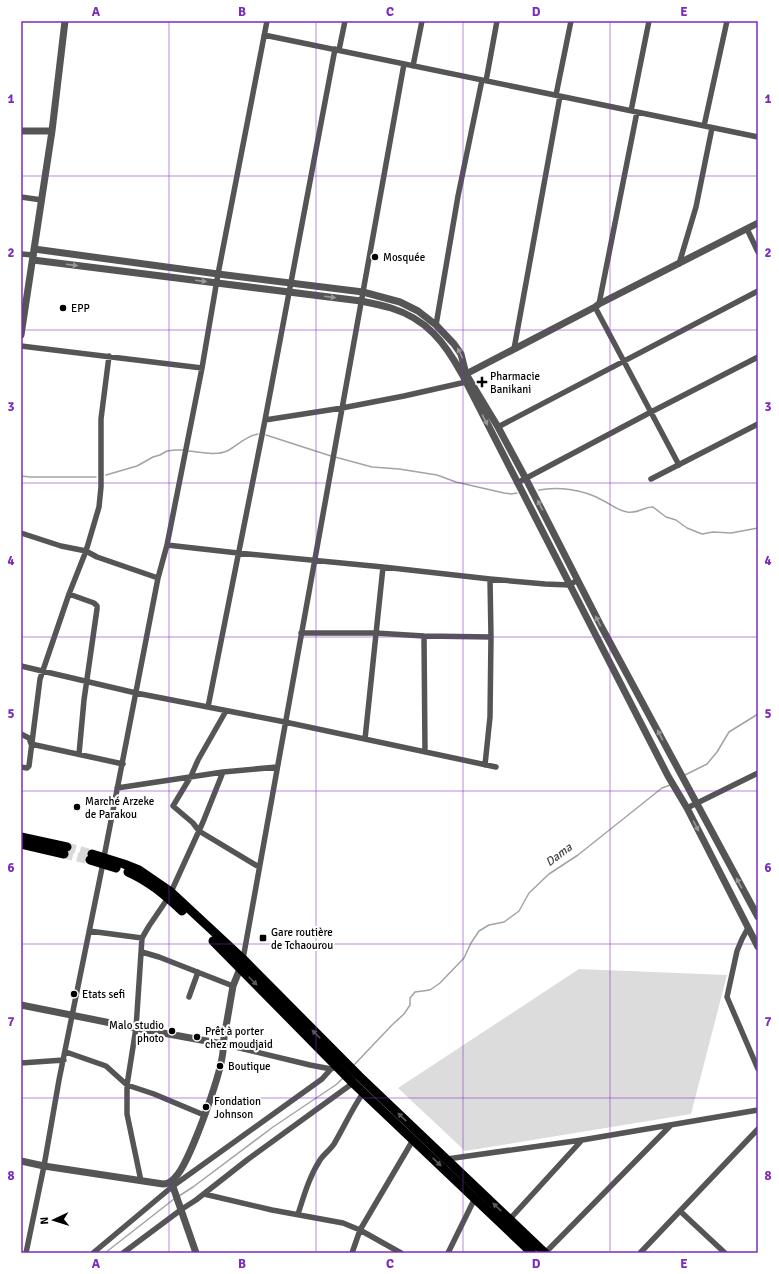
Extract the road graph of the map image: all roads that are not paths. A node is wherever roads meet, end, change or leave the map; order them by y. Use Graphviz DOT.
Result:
graph roads {
  1 [pos="64,21"];
  2 [pos="267,21"];
  3 [pos="345,21"];
  4 [pos="422,21"];
  5 [pos="497,21"];
  6 [pos="571,21"];
  7 [pos="649,21"];
  8 [pos="727,21"];
  9 [pos="264,35"];
  10 [pos="338,50"];
  11 [pos="404,64"];
  12 [pos="413,66"];
  13 [pos="484,80"];
  14 [pos="558,96"];
  15 [pos="631,111"];
  16 [pos="637,112"];
  17 [pos="704,126"];
  18 [pos="712,128"];
  19 [pos="21,131"];
  20 [pos="52,131"];
  21 [pos="758,137"];
  22 [pos="21,197"];
  23 [pos="42,200"];
  24 [pos="758,223"];
  25 [pos="747,229"];
  26 [pos="758,252"];
  27 [pos="21,254"];
  28 [pos="34,255"];
  29 [pos="679,264"];
  30 [pos="218,274"];
  31 [pos="216,283"];
  32 [pos="291,283"];
  33 [pos="758,291"];
  34 [pos="289,292"];
  35 [pos="363,292"];
  36 [pos="361,301"];
  37 [pos="597,306"];
  38 [pos="436,325"];
  39 [pos="21,335"];
  40 [pos="21,346"];
  41 [pos="514,349"];
  42 [pos="109,356"];
  43 [pos="758,357"];
  44 [pos="624,361"];
  45 [pos="202,368"];
  46 [pos="464,374"];
  47 [pos="466,382"];
  48 [pos="342,408"];
  49 [pos="651,412"];
  50 [pos="265,420"];
  51 [pos="758,424"];
  52 [pos="498,427"];
  53 [pos="679,464"];
  54 [pos="526,479"];
  55 [pos="651,479"];
  56 [pos="518,483"];
  57 [pos="21,533"];
  58 [pos="167,544"];
  59 [pos="86,551"];
  60 [pos="238,553"];
  61 [pos="314,560"];
  62 [pos="383,567"];
  63 [pos="158,578"];
  64 [pos="490,579"];
  65 [pos="577,580"];
  66 [pos="570,585"];
  67 [pos="69,594"];
  68 [pos="301,633"];
  69 [pos="375,633"];
  70 [pos="424,636"];
  71 [pos="491,637"];
  72 [pos="21,666"];
  73 [pos="44,671"];
  74 [pos="87,681"];
  75 [pos="136,693"];
  76 [pos="208,707"];
  77 [pos="226,711"];
  78 [pos="285,722"];
  79 [pos="21,734"];
  80 [pos="365,739"];
  81 [pos="31,744"];
  82 [pos="425,752"];
  83 [pos="79,754"];
  84 [pos="123,764"];
  85 [pos="485,765"];
  86 [pos="21,767"];
  87 [pos="277,767"];
  88 [pos="496,767"];
  89 [pos="223,772"];
  90 [pos="758,772"];
  91 [pos="191,776"];
  92 [pos="117,788"];
  93 [pos="697,803"];
  94 [pos="687,808"];
  95 [pos="198,831"];
  96 [pos="21,837"];
  97 [pos="21,844"];
  98 [pos="91,857"];
  99 [pos="103,860"];
  100 [pos="259,867"];
  101 [pos="169,895"];
  102 [pos="758,917"];
  103 [pos="748,928"];
  104 [pos="89,931"];
  105 [pos="142,938"];
  106 [pos="758,947"];
  107 [pos="142,952"];
  108 [pos="242,964"];
  109 [pos="198,972"];
  110 [pos="233,986"];
  111 [pos="189,997"];
  112 [pos="21,1005"];
  113 [pos="72,1015"];
  114 [pos="136,1028"];
  115 [pos="223,1044"];
  116 [pos="66,1052"];
  117 [pos="64,1060"];
  118 [pos="21,1063"];
  119 [pos="337,1066"];
  120 [pos="758,1069"];
  121 [pos="351,1077"];
  122 [pos="127,1085"];
  123 [pos="363,1093"];
  124 [pos="758,1110"];
  125 [pos="204,1115"];
  126 [pos="672,1124"];
  127 [pos="758,1129"];
  128 [pos="413,1140"];
  129 [pos="582,1140"];
  130 [pos="447,1159"];
  131 [pos="21,1161"];
  132 [pos="44,1166"];
  133 [pos="141,1181"];
  134 [pos="173,1187"];
  135 [pos="204,1194"];
  136 [pos="475,1198"];
  137 [pos="180,1205"];
  138 [pos="680,1211"];
  139 [pos="298,1214"];
  140 [pos="510,1219"];
  141 [pos="360,1230"];
  142 [pos="26,1253"];
  143 [pos="93,1253"];
  144 [pos="123,1253"];
  145 [pos="196,1253"];
  146 [pos="352,1253"];
  147 [pos="401,1253"];
  148 [pos="448,1253"];
  149 [pos="532,1253"];
  150 [pos="545,1253"];
  151 [pos="640,1253"];
  152 [pos="724,1253"];
  1 -- 20 [label="street"];
  2 -- 9 [label="street"];
  3 -- 10 [label="street"];
  4 -- 12 [label="street"];
  5 -- 13 [label="street"];
  6 -- 14 [label="street"];
  7 -- 15 [label="street"];
  8 -- 17 [label="street"];
  9 -- 10 [label="street"];
  9 -- 30 [label="street"];
  10 -- 11 [label="street"];
  10 -- 32 [label="street"];
  11 -- 12 [label="street"];
  11 -- 35 [label="street"];
  12 -- 13 [label="street"];
  13 -- 14 [label="street"];
  13 -- 38 [label="street"];
  14 -- 15 [label="street"];
  14 -- 41 [label="street"];
  15 -- 16 [label="street"];
  16 -- 17 [label="street"];
  16 -- 37 [label="street"];
  17 -- 18 [label="street"];
  18 -- 21 [label="street"];
  18 -- 29 [label="street"];
  19 -- 20 [label="street"];
  20 -- 23 [label="street"];
  22 -- 23 [label="street"];
  23 -- 28 [label="street"];
  24 -- 25 [label="street"];
  25 -- 26 [label="street"];
  25 -- 29 [label="street"];
  27 -- 28 [label="street"];
  28 -- 30 [label="street"];
  28 -- 31 [label="street, one-way"];
  28 -- 39 [label="street"];
  29 -- 37 [label="street"];
  30 -- 31 [label="street"];
  30 -- 32 [label="street"];
  31 -- 34 [label="street"];
  31 -- 45 [label="street"];
  32 -- 34 [label="street"];
  32 -- 35 [label="street"];
  33 -- 44 [label="street"];
  34 -- 36 [label="street, one-way"];
  34 -- 50 [label="street"];
  35 -- 36 [label="street"];
  35 -- 38 [label="street"];
  36 -- 46 [label="street"];
  36 -- 48 [label="street"];
  37 -- 41 [label="street"];
  37 -- 44 [label="street"];
  46 -- 38 [label="street, one-way"];
  40 -- 42 [label="street"];
  41 -- 46 [label="street"];
  42 -- 45 [label="street"];
  42 -- 59 [label="street"];
  43 -- 49 [label="street"];
  44 -- 49 [label="street"];
  44 -- 52 [label="street"];
  45 -- 58 [label="street"];
  46 -- 47 [label="street"];
  46 -- 52 [label="street"];
  47 -- 48 [label="street"];
  47 -- 56 [label="street, one-way"];
  48 -- 50 [label="street"];
  48 -- 61 [label="street"];
  49 -- 53 [label="street"];
  49 -- 54 [label="street"];
  50 -- 60 [label="street"];
  51 -- 53 [label="street"];
  52 -- 54 [label="street"];
  53 -- 55 [label="street"];
  54 -- 56 [label="street"];
  65 -- 54 [label="street, one-way"];
  56 -- 66 [label="street"];
  57 -- 59 [label="street"];
  58 -- 60 [label="street"];
  58 -- 63 [label="street"];
  59 -- 63 [label="street"];
  59 -- 67 [label="street"];
  60 -- 61 [label="street"];
  60 -- 76 [label="street"];
  61 -- 62 [label="street"];
  61 -- 68 [label="street"];
  62 -- 64 [label="street"];
  62 -- 69 [label="street"];
  63 -- 75 [label="street"];
  64 -- 66 [label="street"];
  64 -- 71 [label="street"];
  65 -- 66 [label="street"];
  93 -- 65 [label="street, one-way"];
  66 -- 94 [label="street"];
  67 -- 73 [label="street"];
  67 -- 74 [label="street"];
  68 -- 69 [label="street"];
  68 -- 78 [label="street"];
  69 -- 70 [label="street"];
  69 -- 80 [label="street"];
  70 -- 71 [label="street"];
  70 -- 82 [label="street"];
  71 -- 85 [label="street"];
  72 -- 73 [label="street"];
  73 -- 74 [label="street"];
  73 -- 81 [label="street"];
  74 -- 75 [label="street"];
  74 -- 83 [label="street"];
  75 -- 76 [label="street"];
  75 -- 84 [label="street"];
  76 -- 77 [label="street"];
  77 -- 78 [label="street"];
  77 -- 91 [label="street"];
  78 -- 80 [label="street"];
  78 -- 87 [label="street"];
  79 -- 81 [label="street"];
  80 -- 82 [label="street"];
  81 -- 83 [label="street"];
  81 -- 86 [label="street"];
  82 -- 85 [label="street"];
  83 -- 84 [label="street"];
  84 -- 92 [label="street"];
  85 -- 88 [label="street"];
  87 -- 89 [label="street"];
  87 -- 100 [label="street"];
  89 -- 91 [label="street"];
  89 -- 95 [label="street"];
  90 -- 93 [label="street"];
  91 -- 92 [label="street"];
  91 -- 95 [label="street"];
  92 -- 99 [label="street"];
  93 -- 94 [label="street"];
  102 -- 93 [label="street, one-way"];
  94 -- 103 [label="street, one-way"];
  95 -- 100 [label="street"];
  95 -- 101 [label="street"];
  96 -- 97 [label="main road"];
  98 -- 99 [label="main road"];
  99 -- 101 [label="main road"];
  99 -- 104 [label="street"];
  100 -- 108 [label="street"];
  101 -- 105 [label="street"];
  101 -- 108 [label="main road"];
  103 -- 106 [label="street"];
  103 -- 120 [label="street"];
  104 -- 105 [label="street"];
  104 -- 113 [label="street"];
  105 -- 107 [label="street"];
  107 -- 109 [label="street"];
  107 -- 114 [label="street"];
  108 -- 110 [label="street"];
  108 -- 119 [label="main road"];
  109 -- 110 [label="street"];
  109 -- 111 [label="street"];
  110 -- 115 [label="street"];
  112 -- 113 [label="street"];
  113 -- 114 [label="street"];
  113 -- 116 [label="street"];
  114 -- 115 [label="street"];
  114 -- 122 [label="street"];
  115 -- 119 [label="street"];
  115 -- 125 [label="street"];
  116 -- 117 [label="street"];
  116 -- 122 [label="street"];
  117 -- 118 [label="street"];
  117 -- 132 [label="street"];
  119 -- 121 [label="main road"];
  119 -- 134 [label="street"];
  121 -- 123 [label="main road"];
  130 -- 121 [label="main road, one-way"];
  121 -- 135 [label="street"];
  122 -- 125 [label="street"];
  122 -- 133 [label="street"];
  123 -- 128 [label="main road"];
  123 -- 139 [label="street"];
  124 -- 126 [label="street"];
  125 -- 134 [label="street"];
  126 -- 129 [label="street"];
  126 -- 150 [label="street"];
  127 -- 138 [label="street"];
  128 -- 136 [label="main road, one-way"];
  128 -- 141 [label="street"];
  129 -- 130 [label="street"];
  129 -- 140 [label="street"];
  140 -- 130 [label="main road, one-way"];
  131 -- 132 [label="street"];
  132 -- 133 [label="street"];
  132 -- 142 [label="street"];
  133 -- 134 [label="street"];
  134 -- 137 [label="street"];
  134 -- 143 [label="street"];
  135 -- 137 [label="street"];
  135 -- 139 [label="street"];
  136 -- 148 [label="street"];
  136 -- 149 [label="main road"];
  137 -- 144 [label="street"];
  137 -- 145 [label="street"];
  138 -- 151 [label="street"];
  138 -- 152 [label="street"];
  139 -- 141 [label="street"];
  140 -- 150 [label="main road"];
  141 -- 146 [label="street"];
  141 -- 147 [label="street"];
}
